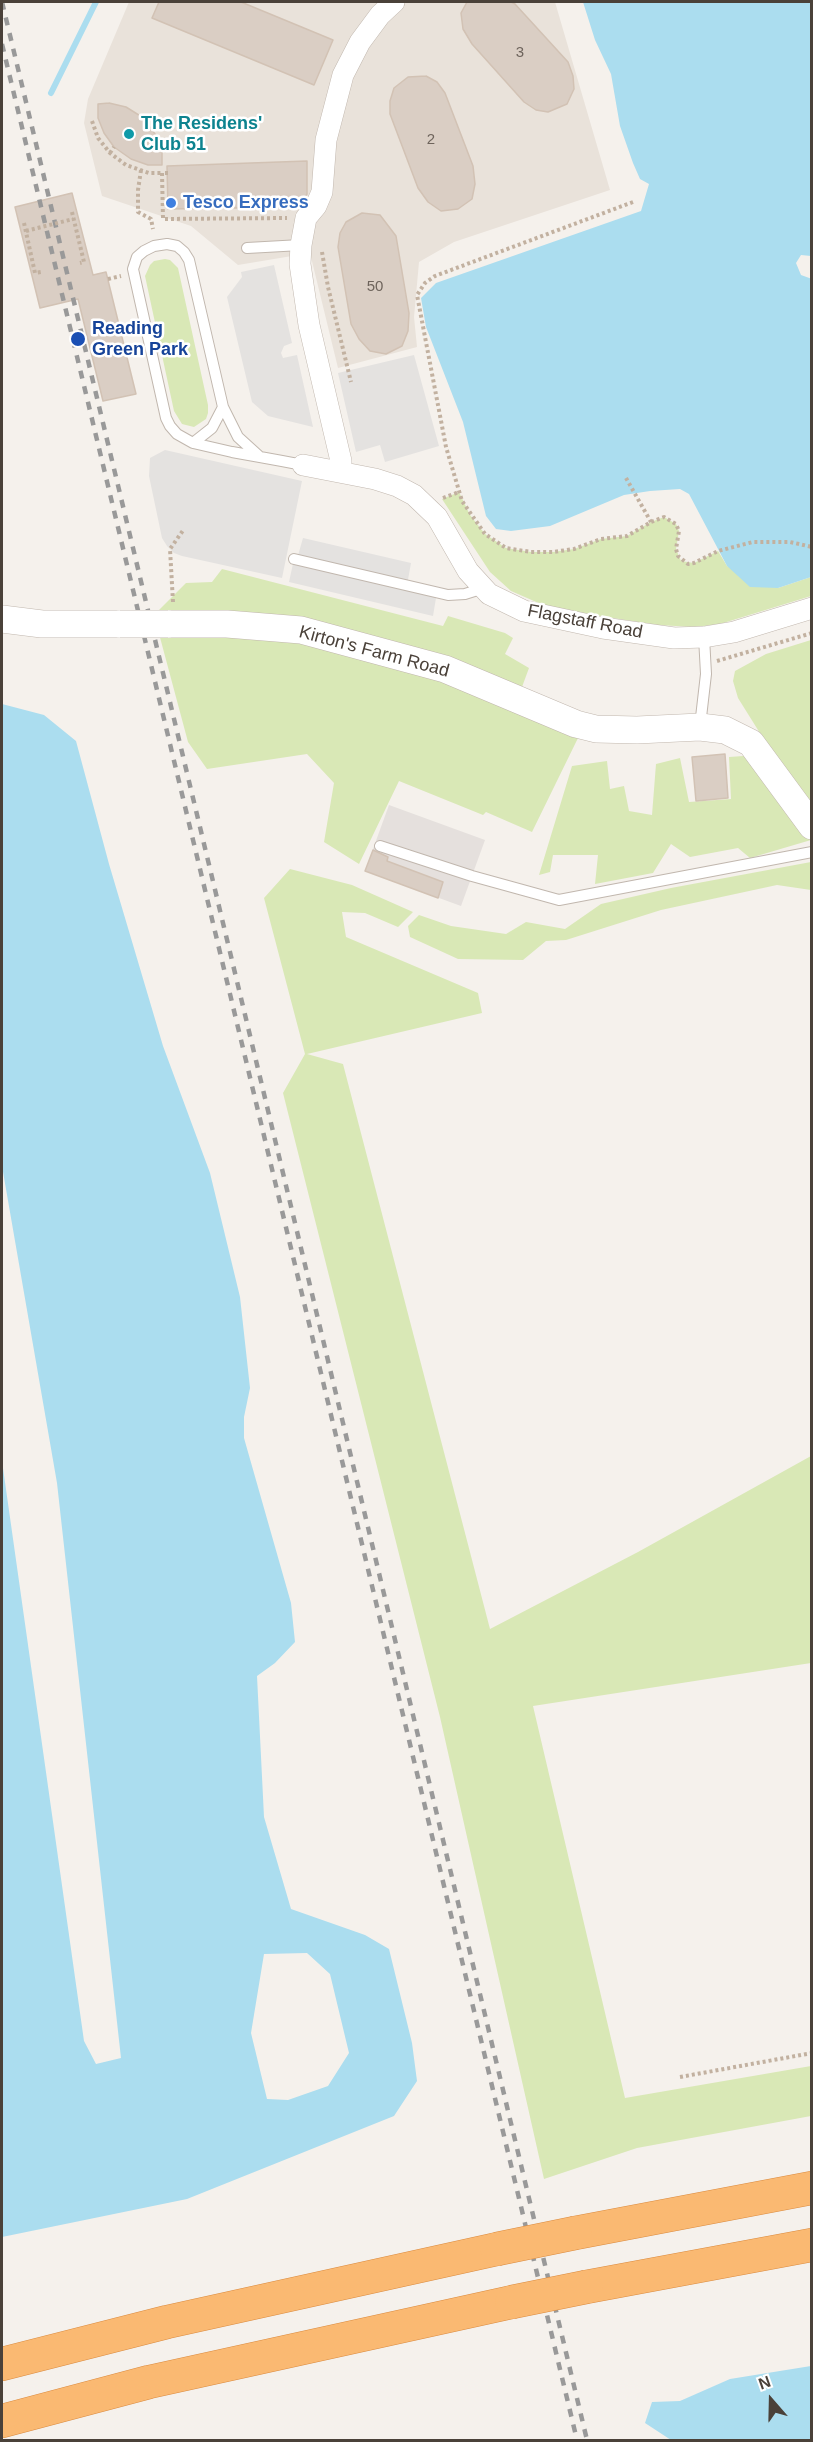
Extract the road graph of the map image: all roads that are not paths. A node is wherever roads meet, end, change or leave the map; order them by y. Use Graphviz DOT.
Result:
graph roads {
  1 [pos="394,2"];
  2 [pos="311,245"];
  3 [pos="247,248"];
  4 [pos="223,407"];
  5 [pos="193,443"];
  6 [pos="260,457"];
  7 [pos="303,465"];
  8 [pos="341,472"];
  9 [pos="294,559"];
  10 [pos="484,588"];
  11 [pos="812,608"];
  12 [pos="2,619"];
  13 [pos="704,637"];
  14 [pos="700,727"];
  15 [pos="812,826"];
  16 [pos="380,846"];
  17 [pos="812,852"];
  18 [pos="812,2188"];
  19 [pos="812,2245"];
  20 [pos="2,2364"];
  21 [pos="2,2421"];
  1 -- 2 [label="street"];
  2 -- 3 [label="lane"];
  2 -- 8 [label="street"];
  4 -- 5 [label="lane"];
  4 -- 5 [label="lane"];
  4 -- 6 [label="lane"];
  5 -- 6 [label="lane"];
  6 -- 7 [label="lane"];
  7 -- 8 [label="street, Flagstaff Road"];
  8 -- 10 [label="street, Flagstaff Road"];
  9 -- 10 [label="lane"];
  10 -- 13 [label="street, Flagstaff Road"];
  11 -- 13 [label="street, Flagstaff Road"];
  12 -- 14 [label="street, Kirton's Farm Road, bridge"];
  13 -- 14 [label="lane"];
  14 -- 15 [label="street, Kirton's Farm Road"];
  16 -- 17 [label="lane"];
  18 -- 20 [label="highway, bridge"];
  19 -- 21 [label="highway, bridge"];
}
